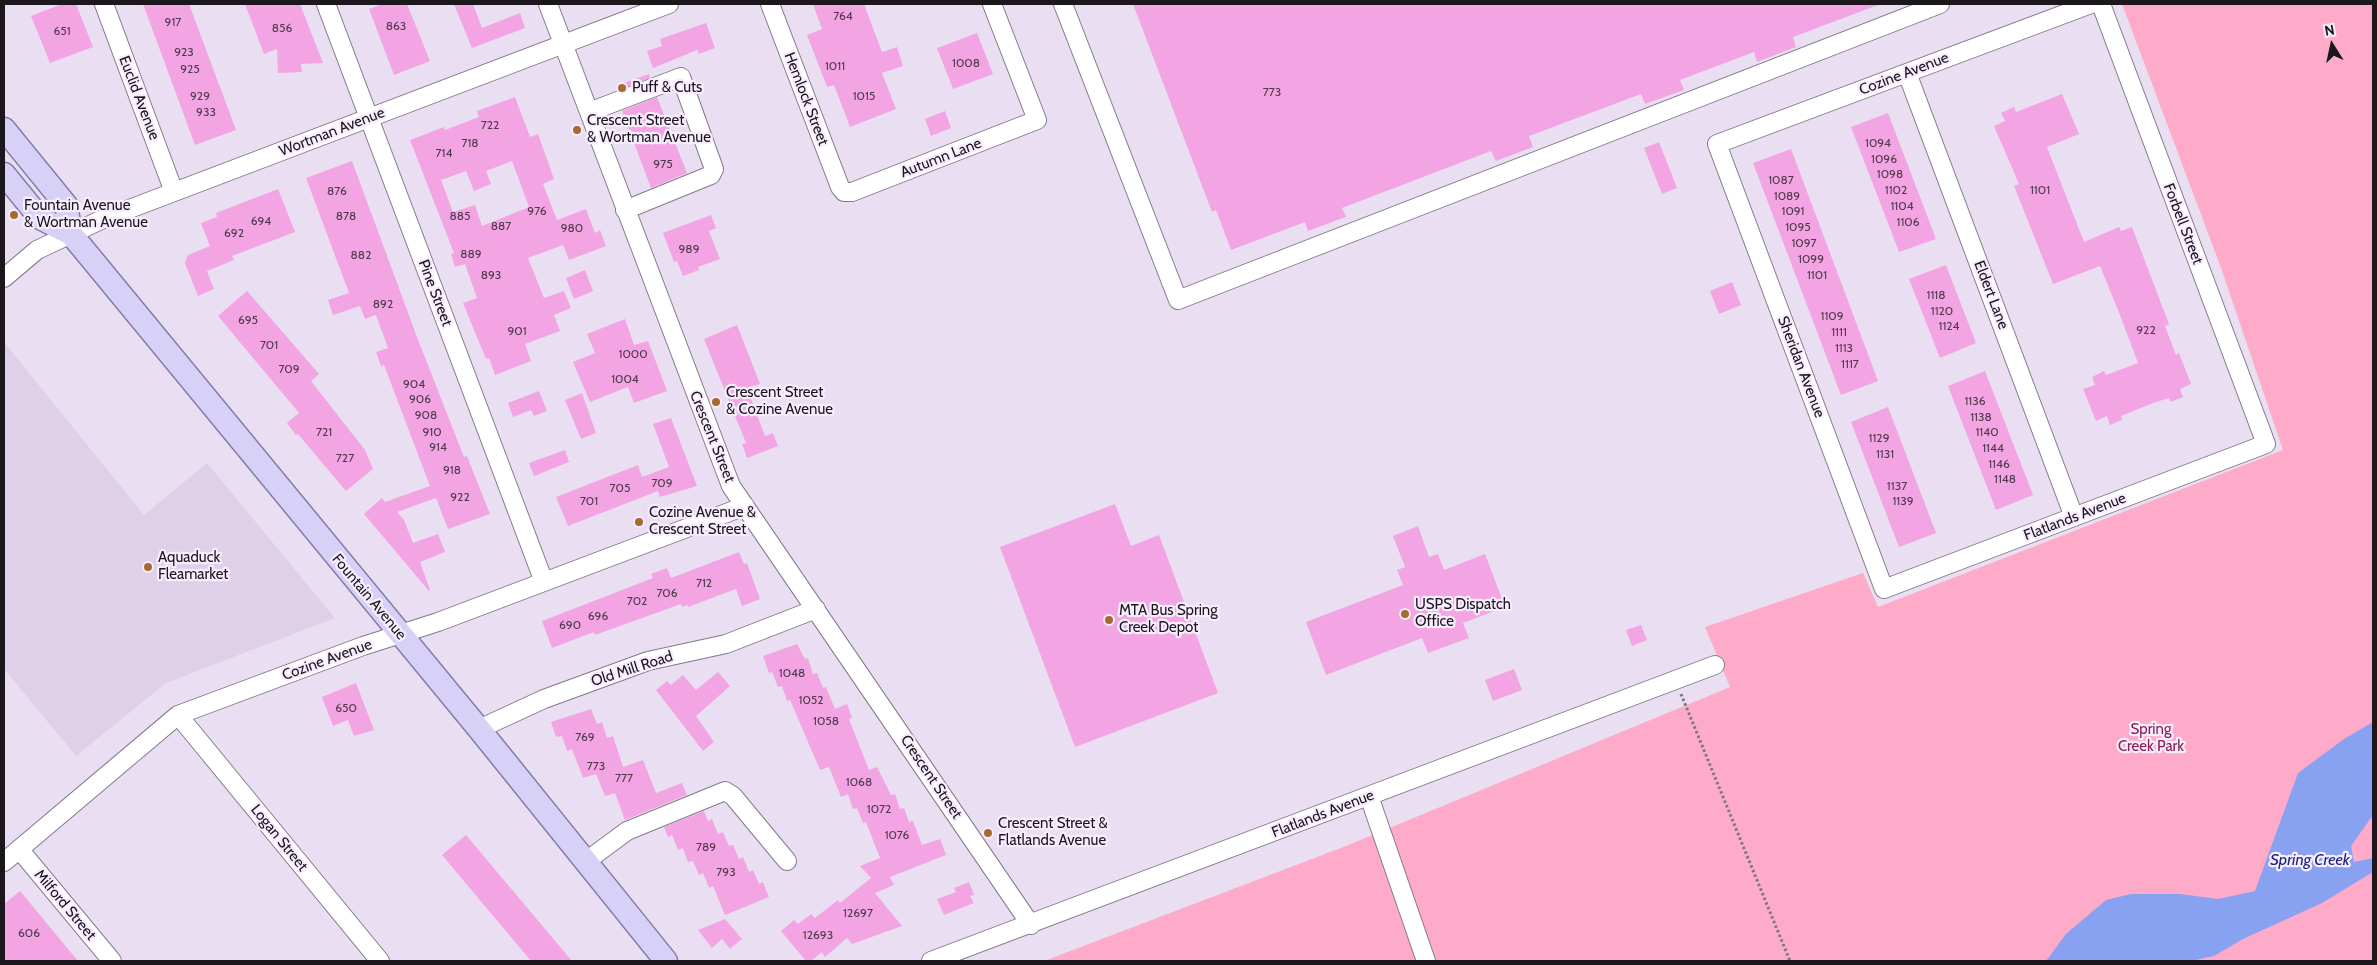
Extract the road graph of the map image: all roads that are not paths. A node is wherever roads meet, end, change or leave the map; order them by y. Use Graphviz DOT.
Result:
graph roads {
  1 [pos="104,4"];
  2 [pos="326,4"];
  3 [pos="548,4"];
  4 [pos="669,4"];
  5 [pos="770,4"];
  6 [pos="992,4"];
  7 [pos="1063,4"];
  8 [pos="2090,4"];
  9 [pos="2101,4"];
  10 [pos="1935,5"];
  11 [pos="563,44"];
  12 [pos="1907,73"];
  13 [pos="589,112"];
  14 [pos="369,118"];
  15 [pos="4,129"];
  16 [pos="1717,144"];
  17 [pos="4,174"];
  18 [pos="174,192"];
  19 [pos="844,192"];
  20 [pos="626,210"];
  21 [pos="71,234"];
  22 [pos="4,278"];
  23 [pos="2266,444"];
  24 [pos="745,506"];
  25 [pos="2074,517"];
  26 [pos="544,582"];
  27 [pos="1884,589"];
  28 [pos="816,609"];
  29 [pos="400,634"];
  30 [pos="1715,665"];
  31 [pos="178,715"];
  32 [pos="479,729"];
  33 [pos="1369,796"];
  34 [pos="19,849"];
  35 [pos="787,861"];
  36 [pos="4,862"];
  37 [pos="585,862"];
  38 [pos="1031,925"];
  39 [pos="112,961"];
  40 [pos="380,961"];
  41 [pos="666,961"];
  42 [pos="931,961"];
  43 [pos="1426,961"];
  1 -- 18 [label="street, Euclid Avenue"];
  2 -- 14 [label="street, Pine Street"];
  3 -- 11 [label="street, Crescent Street"];
  4 -- 11 [label="street, Wortman Avenue"];
  5 -- 19 [label="street, Hemlock Street"];
  6 -- 19 [label="street, Autumn Lane"];
  7 -- 10 [label="street"];
  8 -- 12 [label="street, Cozine Avenue"];
  9 -- 23 [label="street, Forbell Street"];
  11 -- 13 [label="street, Crescent Street"];
  11 -- 14 [label="street, Wortman Avenue"];
  12 -- 16 [label="street, Cozine Avenue"];
  12 -- 25 [label="street, Eldert Lane"];
  13 -- 20 [label="street, Crescent Street"];
  13 -- 20 [label="street"];
  14 -- 18 [label="street, Wortman Avenue"];
  14 -- 26 [label="street, Pine Street"];
  15 -- 21 [label="main road, Fountain Avenue"];
  16 -- 27 [label="street, Sheridan Avenue"];
  17 -- 21 [label="main road, Fountain Avenue"];
  18 -- 21 [label="street, Wortman Avenue"];
  20 -- 24 [label="street, Crescent Street"];
  21 -- 22 [label="street, Wortman Avenue"];
  21 -- 29 [label="main road, Fountain Avenue"];
  23 -- 25 [label="street, Flatlands Avenue"];
  24 -- 26 [label="street, Cozine Avenue"];
  24 -- 28 [label="street, Crescent Street"];
  25 -- 27 [label="street, Flatlands Avenue"];
  26 -- 29 [label="street, Cozine Avenue"];
  28 -- 32 [label="street, Old Mill Road"];
  28 -- 38 [label="street, Crescent Street"];
  29 -- 31 [label="street, Cozine Avenue"];
  29 -- 32 [label="main road, Fountain Avenue"];
  30 -- 33 [label="street, Flatlands Avenue"];
  31 -- 34 [label="street, Cozine Avenue"];
  31 -- 40 [label="street, Logan Street"];
  32 -- 37 [label="main road, Fountain Avenue"];
  33 -- 38 [label="street, Flatlands Avenue"];
  33 -- 43 [label="street"];
  34 -- 36 [label="street, Cozine Avenue"];
  34 -- 39 [label="street, Milford Street"];
  35 -- 37 [label="street"];
  37 -- 41 [label="main road, Fountain Avenue"];
  38 -- 42 [label="street, Flatlands Avenue"];
}
